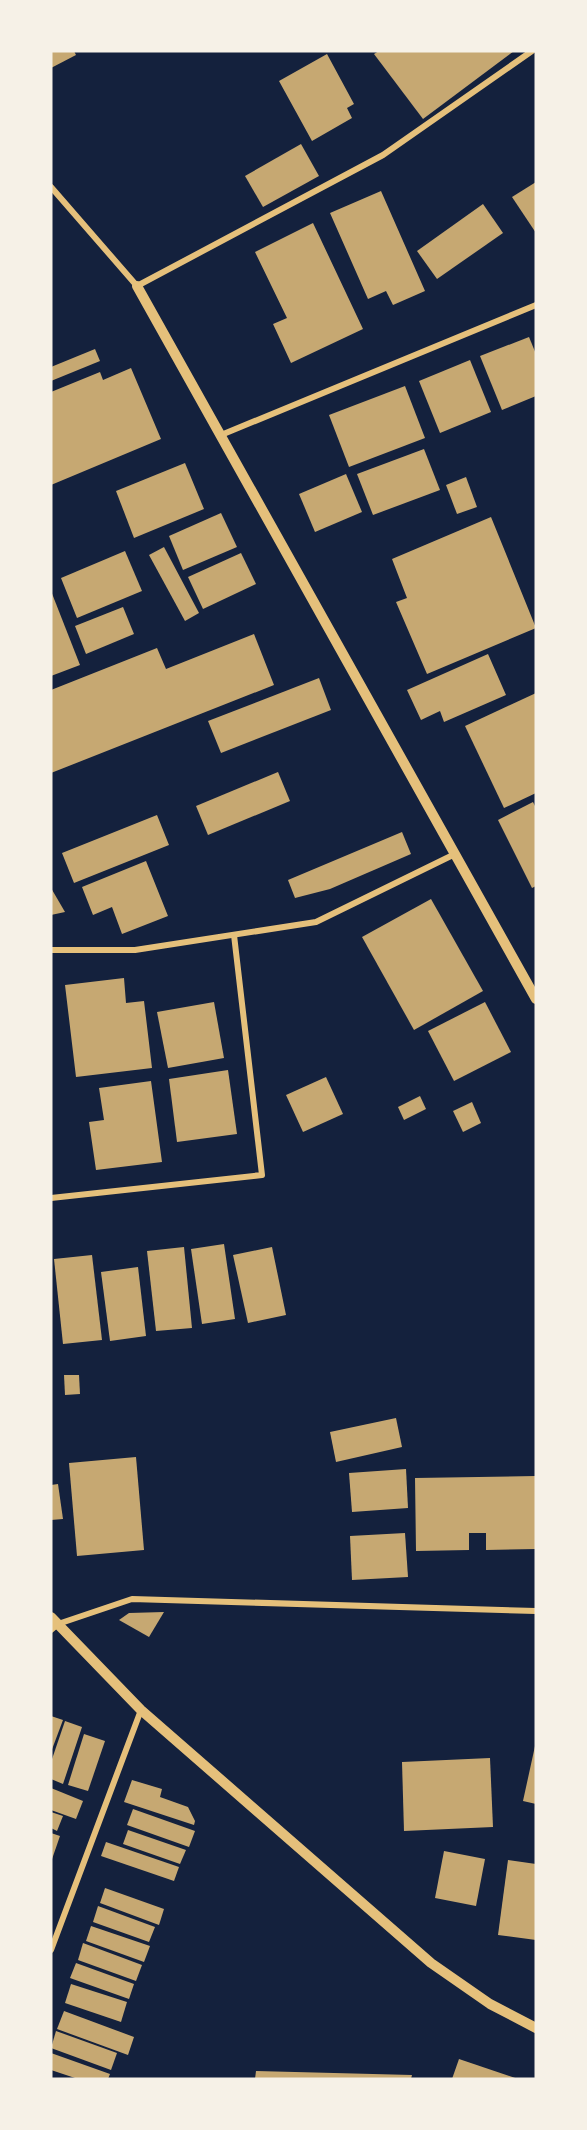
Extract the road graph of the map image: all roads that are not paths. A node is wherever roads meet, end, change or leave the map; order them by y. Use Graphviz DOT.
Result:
graph roads {
  1 [pos="532,51"];
  2 [pos="51,187"];
  3 [pos="137,286"];
  4 [pos="536,305"];
  5 [pos="221,435"];
  6 [pos="455,854"];
  7 [pos="234,935"];
  8 [pos="51,950"];
  9 [pos="536,999"];
  10 [pos="51,1198"];
  11 [pos="536,1611"];
  12 [pos="53,1624"];
  13 [pos="141,1710"];
  14 [pos="51,1950"];
  15 [pos="536,2028"];
  1 -- 3 [label="street"];
  2 -- 3 [label="street"];
  3 -- 5 [label="street"];
  4 -- 5 [label="street"];
  5 -- 6 [label="street"];
  6 -- 7 [label="street"];
  6 -- 9 [label="street"];
  7 -- 8 [label="street"];
  7 -- 10 [label="street"];
  11 -- 12 [label="street"];
  12 -- 13 [label="street"];
  13 -- 14 [label="street"];
  13 -- 15 [label="street"];
}
